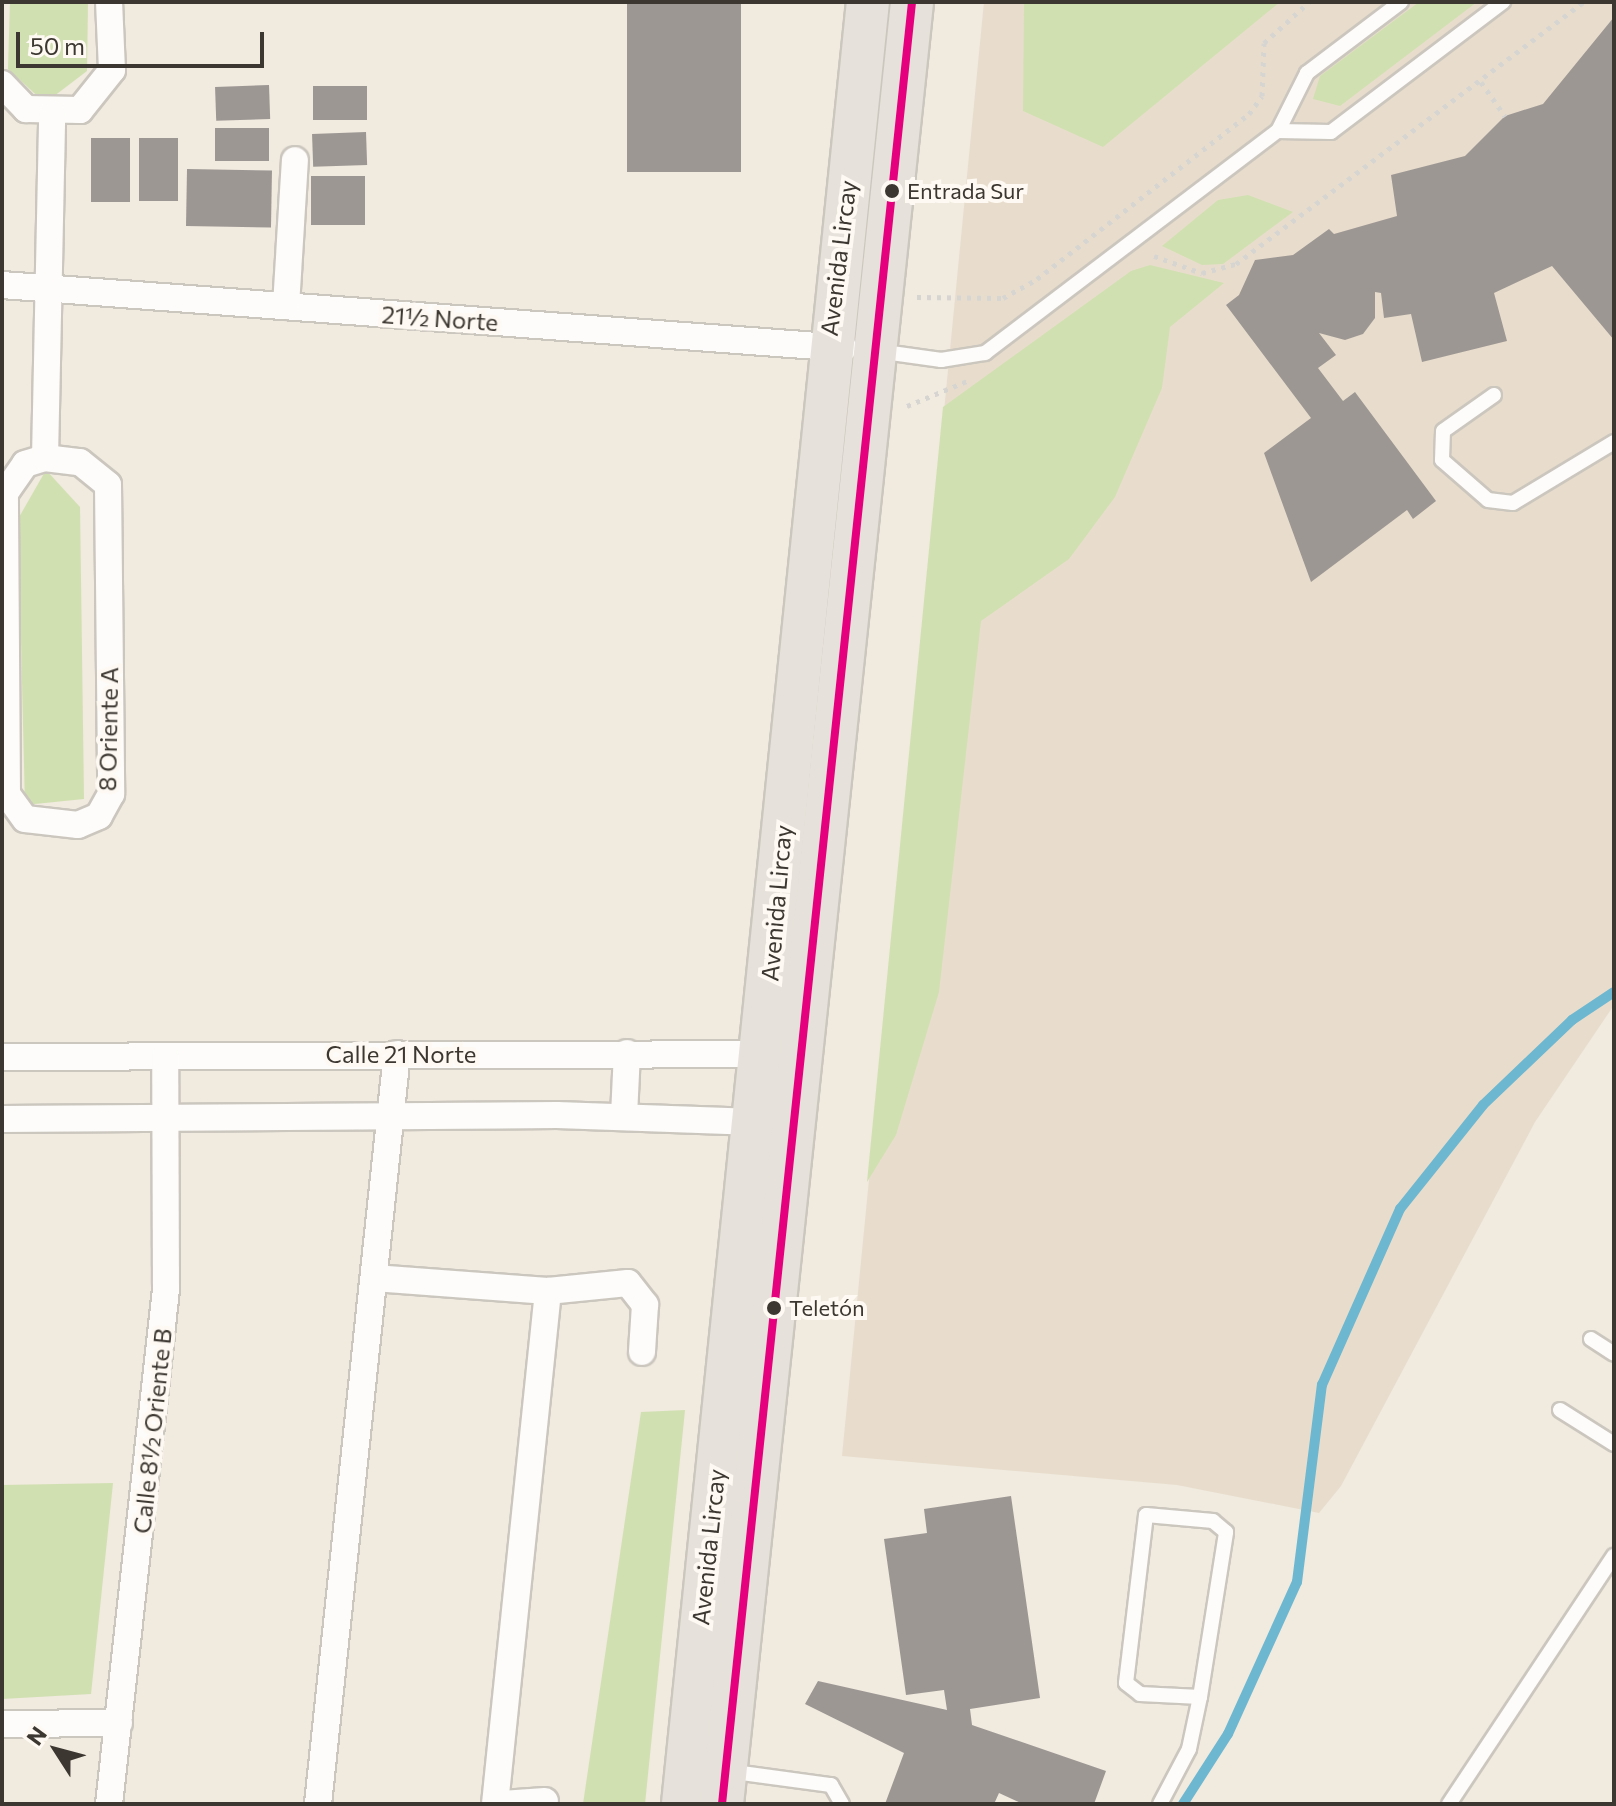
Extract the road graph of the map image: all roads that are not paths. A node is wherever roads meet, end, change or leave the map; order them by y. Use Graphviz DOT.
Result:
graph roads {
  1 [pos="109,2"];
  2 [pos="868,2"];
  3 [pos="912,2"];
  4 [pos="1401,2"];
  5 [pos="1503,2"];
  6 [pos="2,84"];
  7 [pos="52,113"];
  8 [pos="1278,131"];
  9 [pos="295,160"];
  10 [pos="2,285"];
  11 [pos="44,289"];
  12 [pos="286,306"];
  13 [pos="828,347"];
  14 [pos="877,351"];
  15 [pos="1494,395"];
  16 [pos="1614,442"];
  17 [pos="45,458"];
  18 [pos="627,1053"];
  19 [pos="397,1054"];
  20 [pos="781,1054"];
  21 [pos="165,1056"];
  22 [pos="2,1057"];
  23 [pos="624,1116"];
  24 [pos="165,1118"];
  25 [pos="2,1119"];
  26 [pos="388,1119"];
  27 [pos="756,1122"];
  28 [pos="374,1278"];
  29 [pos="548,1291"];
  30 [pos="1591,1339"];
  31 [pos="642,1352"];
  32 [pos="1614,1354"];
  33 [pos="1560,1410"];
  34 [pos="1614,1444"];
  35 [pos="1614,1556"];
  36 [pos="1200,1697"];
  37 [pos="119,1723"];
  38 [pos="2,1724"];
  39 [pos="724,1788"];
  40 [pos="545,1801"];
  41 [pos="109,1804"];
  42 [pos="318,1804"];
  43 [pos="495,1804"];
  44 [pos="502,1804"];
  45 [pos="683,1804"];
  46 [pos="842,1804"];
  47 [pos="1160,1804"];
  48 [pos="1449,1804"];
  1 -- 7 [label="street"];
  2 -- 13 [label="main road, Avenida Lircay"];
  3 -- 14 [label="main road, Avenida Lircay"];
  4 -- 8 [label="lane"];
  5 -- 8 [label="lane"];
  6 -- 7 [label="street"];
  7 -- 11 [label="street"];
  8 -- 14 [label="lane"];
  9 -- 12 [label="street"];
  10 -- 11 [label="street, 21½ Norte"];
  11 -- 12 [label="street, 21½ Norte"];
  11 -- 17 [label="street"];
  12 -- 13 [label="street, 21½ Norte"];
  13 -- 14 [label="street, 21½ Norte"];
  13 -- 20 [label="main road, Avenida Lircay"];
  14 -- 20 [label="main road, Avenida Lircay"];
  15 -- 16 [label="lane"];
  17 -- 17 [label="street, 8 Oriente A"];
  18 -- 19 [label="street, Calle 21 Norte"];
  18 -- 20 [label="street, Calle 21 Norte"];
  18 -- 23 [label="street"];
  19 -- 21 [label="street, Calle 21 Norte"];
  19 -- 26 [label="street"];
  20 -- 27 [label="main road, Avenida Lircay"];
  20 -- 39 [label="main road, Avenida Lircay"];
  21 -- 22 [label="street, Calle 21 Norte"];
  21 -- 24 [label="street, Calle 8½ Oriente B"];
  23 -- 26 [label="street"];
  23 -- 27 [label="street"];
  24 -- 25 [label="street"];
  24 -- 26 [label="street"];
  24 -- 37 [label="street, Calle 8½ Oriente B"];
  26 -- 28 [label="street"];
  27 -- 45 [label="main road, Avenida Lircay"];
  28 -- 29 [label="street"];
  28 -- 42 [label="street"];
  29 -- 31 [label="street"];
  29 -- 43 [label="street"];
  30 -- 32 [label="lane"];
  33 -- 34 [label="lane"];
  35 -- 48 [label="lane"];
  36 -- 36 [label="lane"];
  36 -- 47 [label="lane"];
  37 -- 38 [label="street"];
  37 -- 41 [label="street, Calle 8½ Oriente B"];
  39 -- 46 [label="lane"];
  40 -- 44 [label="street"];
}
